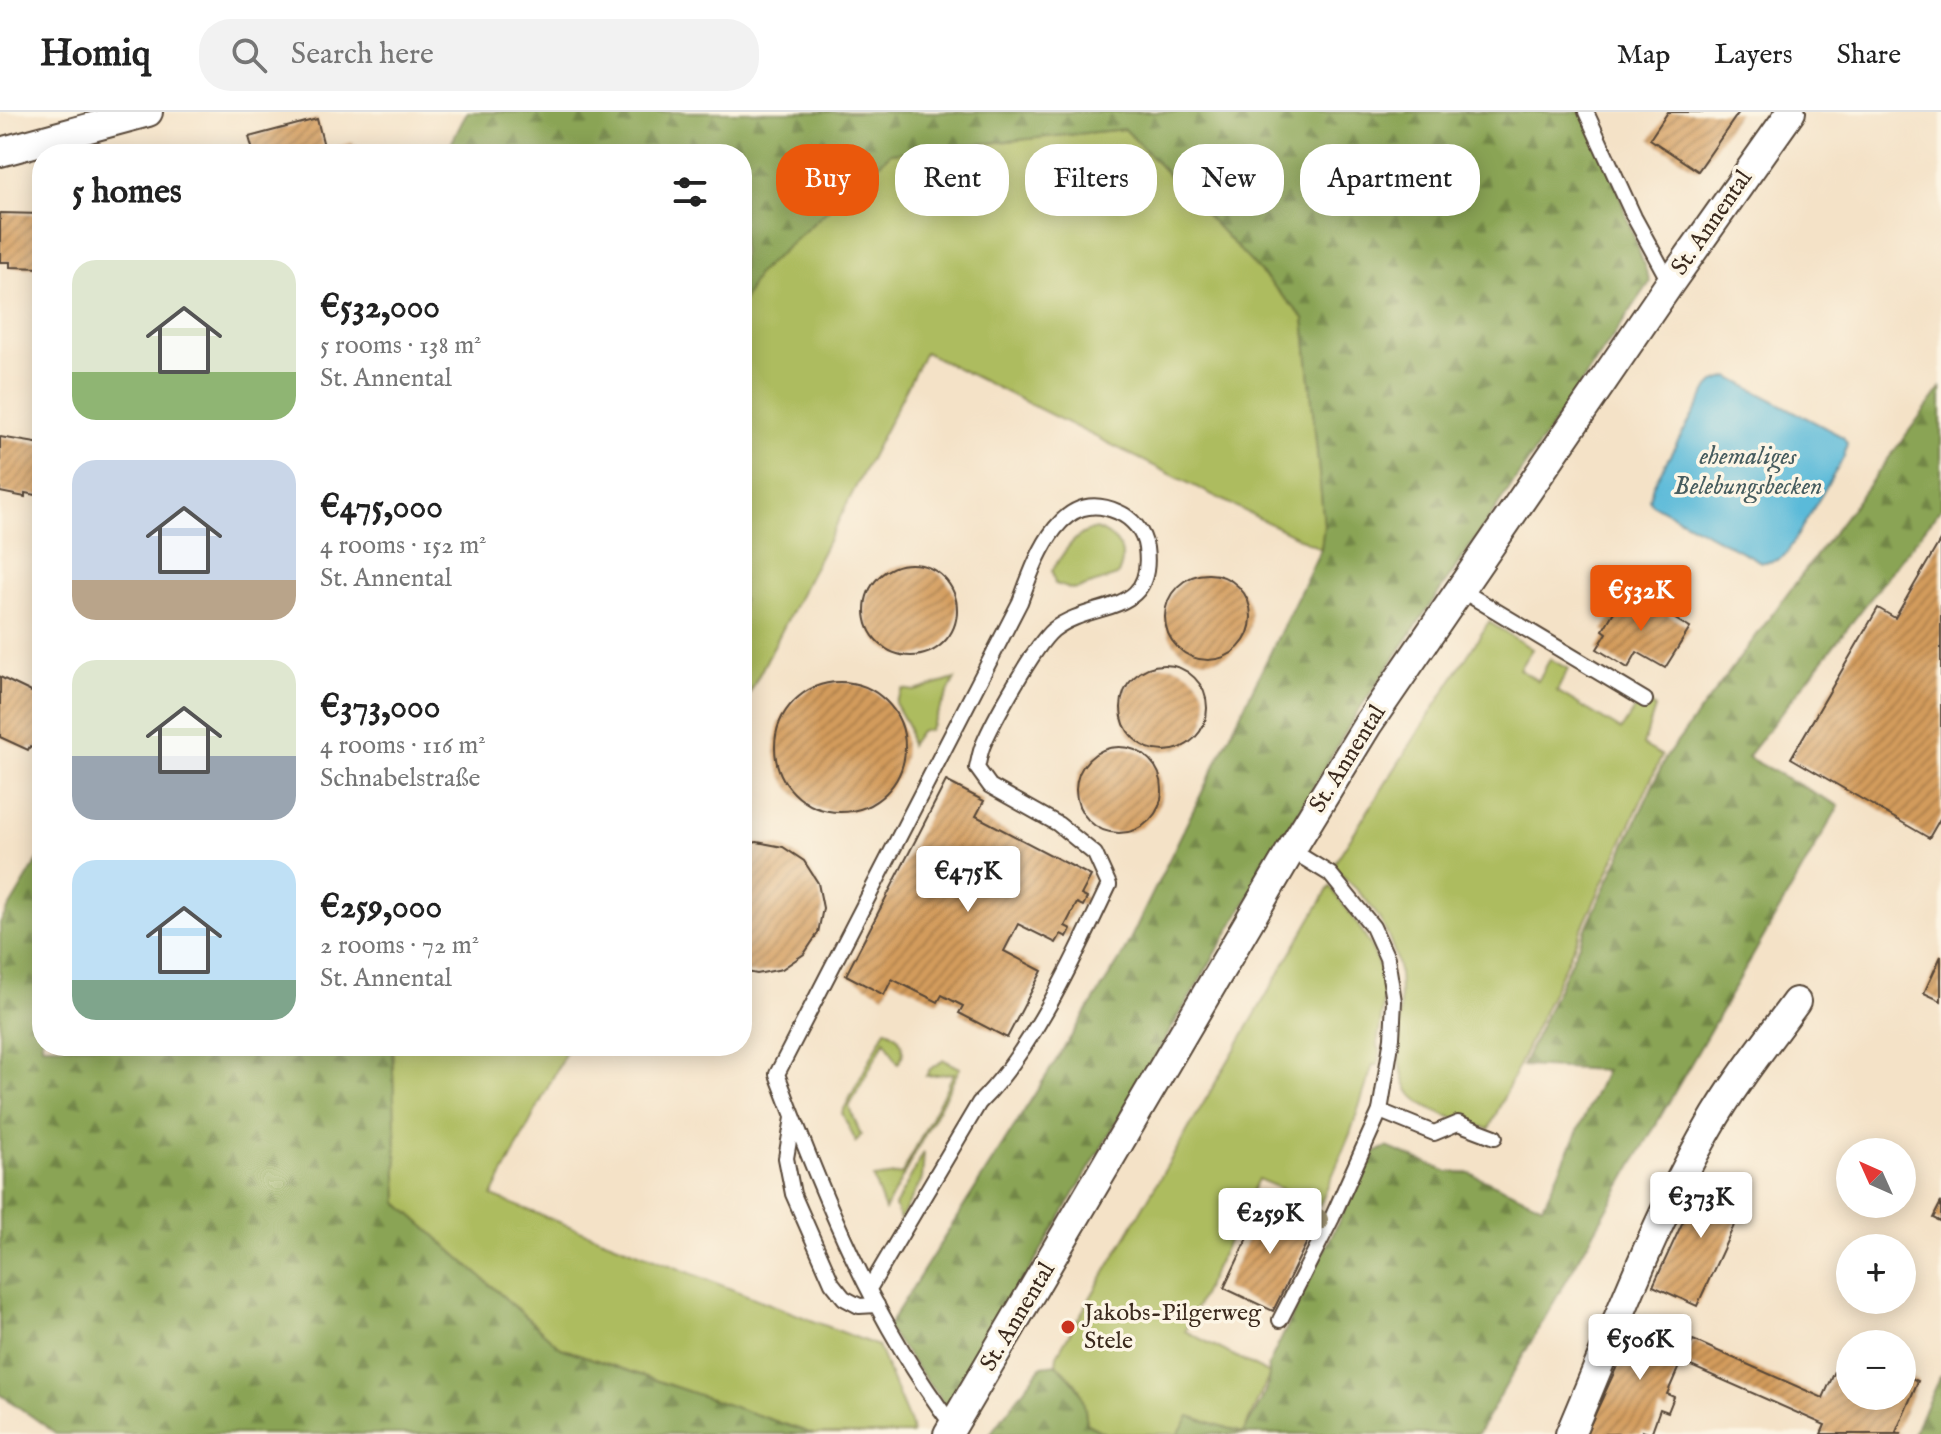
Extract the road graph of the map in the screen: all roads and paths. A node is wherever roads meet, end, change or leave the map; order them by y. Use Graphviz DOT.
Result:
graph roads {
  1 [pos="148,112"];
  2 [pos="1586,112"];
  3 [pos="1791,112"];
  4 [pos="0,152"];
  5 [pos="1670,283"];
  6 [pos="1461,590"];
  7 [pos="1645,700"];
  8 [pos="1291,850"];
  9 [pos="1796,1002"];
  10 [pos="1380,1111"];
  11 [pos="794,1117"];
  12 [pos="1495,1137"];
  13 [pos="869,1289"];
  14 [pos="877,1305"];
  15 [pos="1280,1320"];
  16 [pos="951,1430"];
  17 [pos="1570,1434"];
  1 -- 4 [label="street"];
  2 -- 5 [label="lane"];
  3 -- 5 [label="street, St. Annental"];
  5 -- 6 [label="street, St. Annental"];
  6 -- 7 [label="lane"];
  6 -- 8 [label="street, St. Annental"];
  8 -- 10 [label="lane"];
  8 -- 16 [label="street, St. Annental"];
  9 -- 17 [label="street"];
  10 -- 12 [label="lane"];
  10 -- 15 [label="lane"];
  11 -- 13 [label="lane"];
  11 -- 13 [label="lane"];
  11 -- 14 [label="lane"];
  13 -- 14 [label="lane"];
  14 -- 16 [label="lane"];
}
